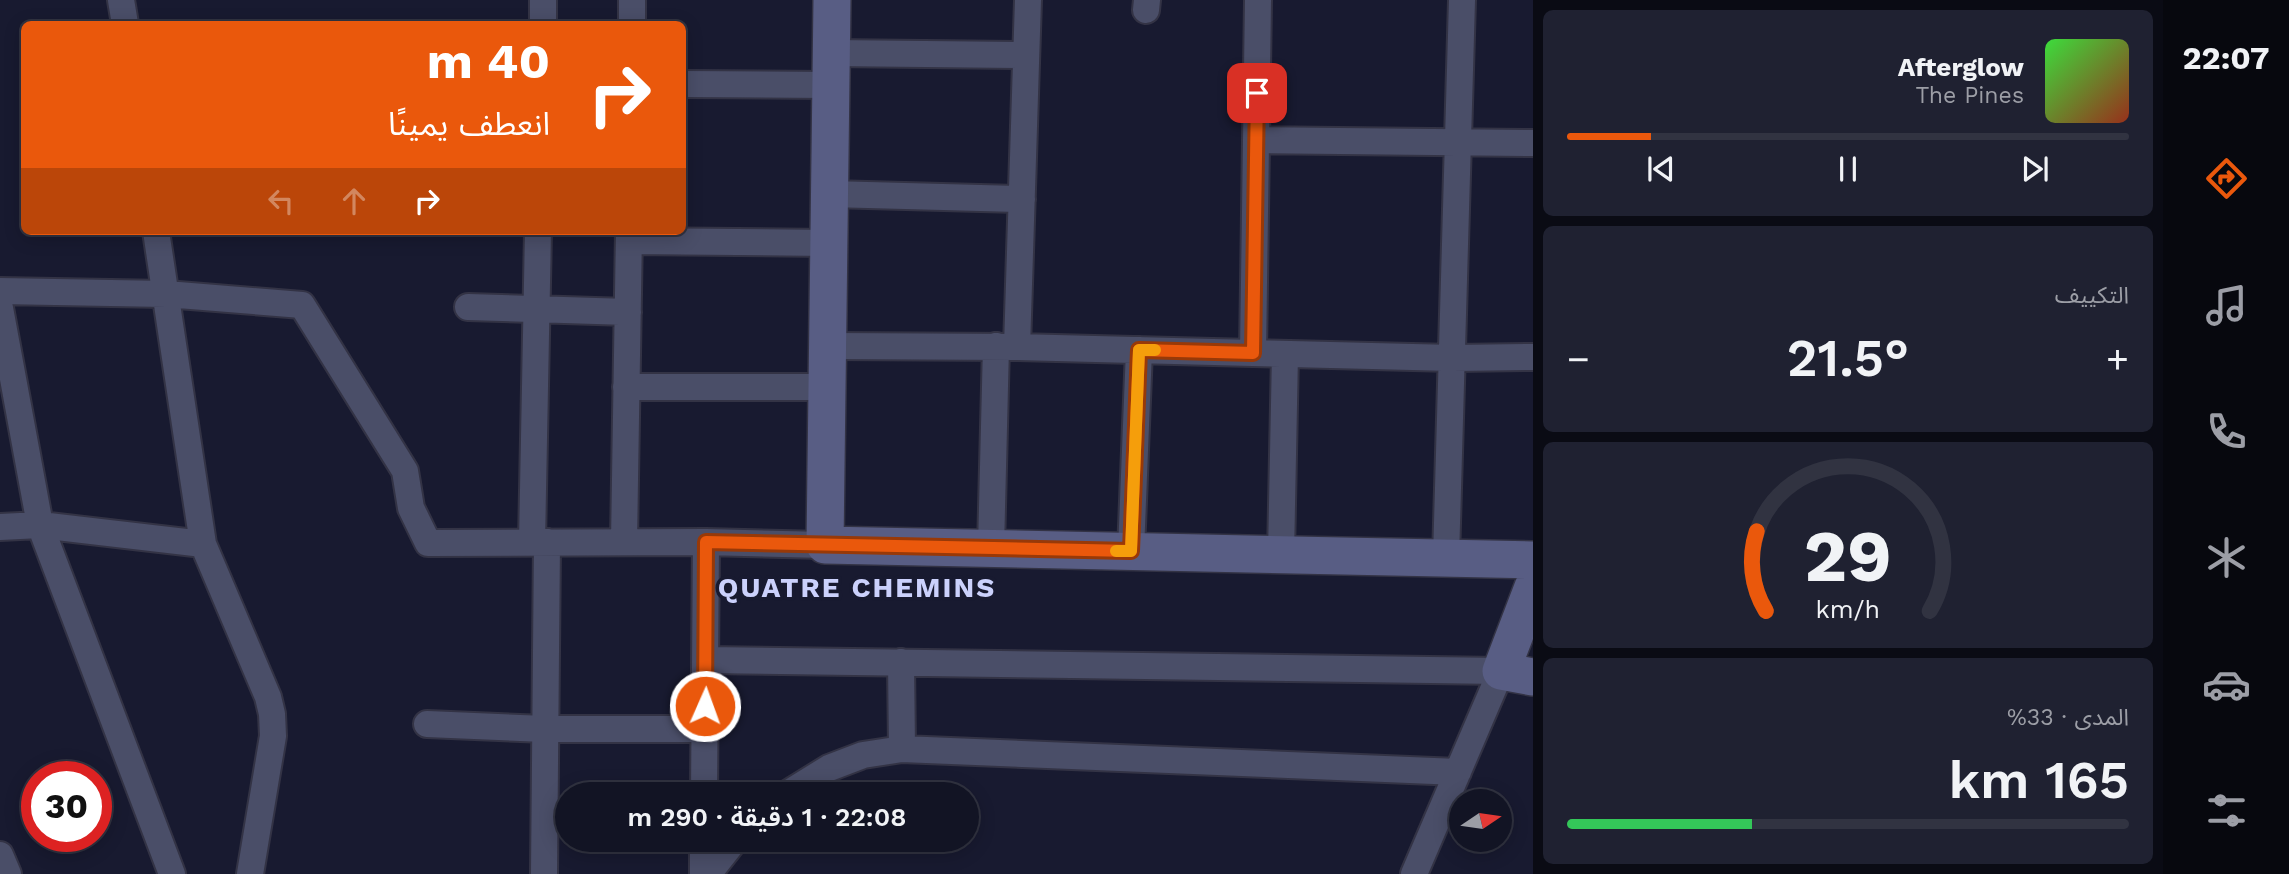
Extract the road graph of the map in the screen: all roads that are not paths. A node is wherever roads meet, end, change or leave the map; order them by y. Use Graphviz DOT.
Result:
graph roads {
  1 [pos="121,0"];
  2 [pos="543,0"];
  3 [pos="632,0"];
  4 [pos="832,0"];
  5 [pos="1028,0"];
  6 [pos="1258,0"];
  7 [pos="1462,0"];
  8 [pos="124,21"];
  9 [pos="542,21"];
  10 [pos="632,21"];
  11 [pos="1026,55"];
  12 [pos="831,69"];
  13 [pos="686,84"];
  14 [pos="1257,140"];
  15 [pos="1458,142"];
  16 [pos="1533,143"];
  17 [pos="830,194"];
  18 [pos="1022,200"];
  19 [pos="157,235"];
  20 [pos="538,235"];
  21 [pos="629,236"];
  22 [pos="829,243"];
  23 [pos="0,291"];
  24 [pos="166,294"];
  25 [pos="468,307"];
  26 [pos="0,308"];
  27 [pos="536,309"];
  28 [pos="628,312"];
  29 [pos="828,346"];
  30 [pos="1007,346"];
  31 [pos="1139,350"];
  32 [pos="1253,353"];
  33 [pos="1285,354"];
  34 [pos="1533,357"];
  35 [pos="1453,358"];
  36 [pos="626,387"];
  37 [pos="827,387"];
  38 [pos="40,525"];
  39 [pos="0,527"];
  40 [pos="539,542"];
  41 [pos="624,542"];
  42 [pos="706,542"];
  43 [pos="203,544"];
  44 [pos="825,545"];
  45 [pos="991,548"];
  46 [pos="1131,551"];
  47 [pos="1281,555"];
  48 [pos="1446,558"];
  49 [pos="1533,560"];
  50 [pos="1533,587"];
  51 [pos="706,660"];
  52 [pos="901,662"];
  53 [pos="1517,674"];
  54 [pos="427,724"];
  55 [pos="545,729"];
  56 [pos="704,729"];
  57 [pos="902,749"];
  58 [pos="1458,772"];
  59 [pos="704,782"];
  60 [pos="806,782"];
  61 [pos="704,852"];
  62 [pos="724,852"];
  63 [pos="0,855"];
  64 [pos="8,874"];
  65 [pos="172,874"];
  66 [pos="250,874"];
  67 [pos="544,874"];
  68 [pos="705,874"];
  69 [pos="1415,874"];
  1 -- 8 [label="street"];
  2 -- 9 [label="street"];
  3 -- 10 [label="street"];
  4 -- 12 [label="street"];
  5 -- 11 [label="street"];
  6 -- 14 [label="street"];
  7 -- 15 [label="street"];
  11 -- 12 [label="street"];
  11 -- 18 [label="street"];
  12 -- 13 [label="street"];
  12 -- 17 [label="street"];
  14 -- 15 [label="street"];
  14 -- 32 [label="street"];
  15 -- 16 [label="street"];
  15 -- 35 [label="street"];
  17 -- 18 [label="street"];
  17 -- 22 [label="street"];
  18 -- 30 [label="street"];
  19 -- 24 [label="street"];
  20 -- 27 [label="street"];
  21 -- 22 [label="street"];
  21 -- 28 [label="street"];
  22 -- 29 [label="street"];
  23 -- 24 [label="street"];
  24 -- 40 [label="street"];
  24 -- 43 [label="street"];
  25 -- 27 [label="street"];
  26 -- 38 [label="street"];
  27 -- 28 [label="street"];
  27 -- 40 [label="street"];
  28 -- 36 [label="street"];
  29 -- 30 [label="street"];
  29 -- 37 [label="street"];
  30 -- 31 [label="street"];
  30 -- 45 [label="street"];
  31 -- 32 [label="street"];
  31 -- 46 [label="street"];
  32 -- 33 [label="street"];
  33 -- 35 [label="street"];
  33 -- 47 [label="street"];
  34 -- 35 [label="street"];
  35 -- 48 [label="street"];
  36 -- 37 [label="street"];
  36 -- 41 [label="street"];
  37 -- 44 [label="street"];
  38 -- 39 [label="street"];
  38 -- 43 [label="street"];
  38 -- 65 [label="street"];
  40 -- 41 [label="street"];
  40 -- 55 [label="street"];
  41 -- 42 [label="street"];
  42 -- 44 [label="street"];
  42 -- 51 [label="street"];
  43 -- 66 [label="street"];
  44 -- 45 [label="street"];
  45 -- 46 [label="street"];
  46 -- 47 [label="street"];
  47 -- 48 [label="street"];
  48 -- 49 [label="street"];
  50 -- 53 [label="street"];
  51 -- 52 [label="street"];
  51 -- 56 [label="street"];
  52 -- 53 [label="street"];
  52 -- 57 [label="street"];
  53 -- 58 [label="street"];
  54 -- 55 [label="street"];
  55 -- 56 [label="street"];
  55 -- 67 [label="street"];
  56 -- 59 [label="street"];
  57 -- 58 [label="street"];
  57 -- 60 [label="street"];
  58 -- 69 [label="street"];
  61 -- 68 [label="street"];
  62 -- 68 [label="street"];
  63 -- 64 [label="street"];
}
